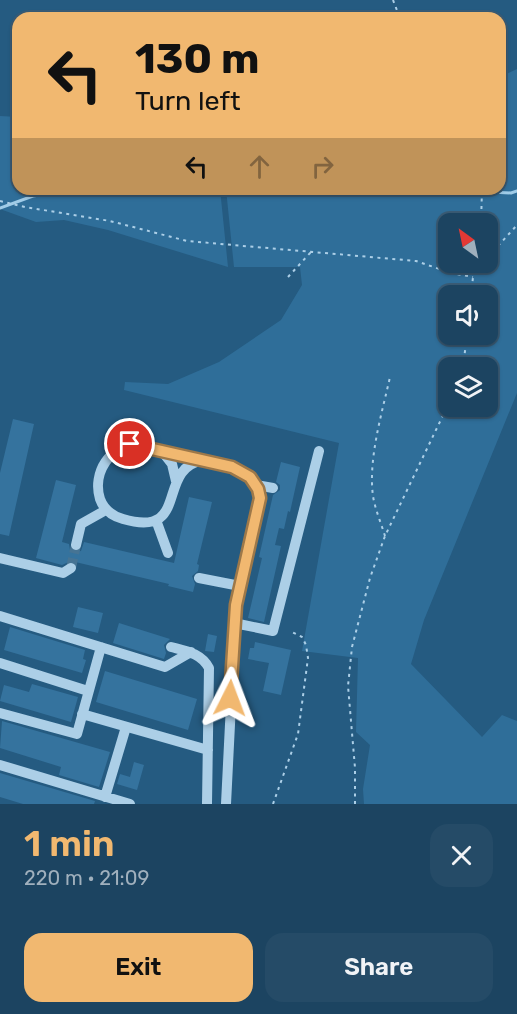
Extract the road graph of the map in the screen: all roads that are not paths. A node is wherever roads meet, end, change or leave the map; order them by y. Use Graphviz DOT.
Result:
graph roads {
  1 [pos="161,450"];
  2 [pos="320,451"];
  3 [pos="203,460"];
  4 [pos="176,481"];
  5 [pos="256,485"];
  6 [pos="273,488"];
  7 [pos="106,510"];
  8 [pos="156,520"];
  9 [pos="76,545"];
  10 [pos="168,553"];
  11 [pos="0,558"];
  12 [pos="71,568"];
  13 [pos="199,578"];
  14 [pos="240,586"];
  15 [pos="0,616"];
  16 [pos="234,623"];
  17 [pos="101,647"];
  18 [pos="171,647"];
  19 [pos="191,652"];
  20 [pos="0,663"];
  21 [pos="88,692"];
  22 [pos="0,713"];
  23 [pos="82,714"];
  24 [pos="126,727"];
  25 [pos="208,750"];
  26 [pos="0,765"];
  27 [pos="105,797"];
  28 [pos="130,804"];
  29 [pos="207,804"];
  30 [pos="226,804"];
  1 -- 3 [label="lane"];
  1 -- 4 [label="lane"];
  1 -- 7 [label="lane"];
  2 -- 16 [label="lane"];
  3 -- 4 [label="lane"];
  3 -- 5 [label="lane"];
  4 -- 8 [label="lane"];
  5 -- 6 [label="lane"];
  5 -- 14 [label="lane"];
  7 -- 8 [label="lane"];
  7 -- 9 [label="lane"];
  8 -- 10 [label="lane"];
  11 -- 12 [label="lane"];
  13 -- 14 [label="lane"];
  14 -- 16 [label="lane"];
  15 -- 17 [label="lane"];
  16 -- 30 [label="lane"];
  17 -- 19 [label="lane"];
  17 -- 21 [label="lane"];
  18 -- 19 [label="lane"];
  19 -- 25 [label="lane"];
  20 -- 21 [label="lane"];
  21 -- 23 [label="lane"];
  22 -- 23 [label="lane"];
  23 -- 24 [label="lane"];
  24 -- 25 [label="lane"];
  24 -- 27 [label="lane"];
  25 -- 29 [label="lane"];
  26 -- 27 [label="lane"];
  27 -- 28 [label="lane"];
}
